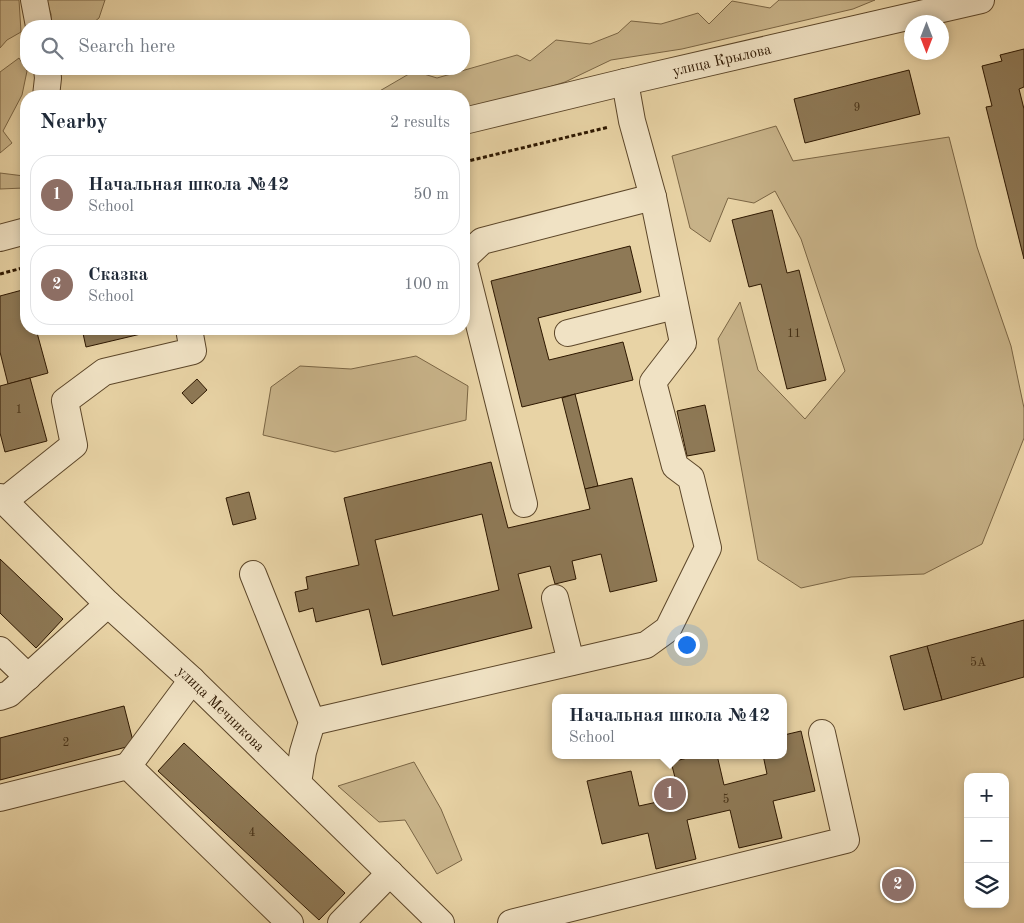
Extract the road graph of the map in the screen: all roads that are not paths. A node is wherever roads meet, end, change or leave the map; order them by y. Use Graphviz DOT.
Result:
graph roads {
  1 [pos="34,0"];
  2 [pos="981,0"];
  3 [pos="38,20"];
  4 [pos="47,75"];
  5 [pos="625,82"];
  6 [pos="47,90"];
  7 [pos="470,120"];
  8 [pos="653,197"];
  9 [pos="20,233"];
  10 [pos="0,238"];
  11 [pos="470,252"];
  12 [pos="470,288"];
  13 [pos="675,306"];
  14 [pos="568,333"];
  15 [pos="190,335"];
  16 [pos="2,499"];
  17 [pos="524,504"];
  18 [pos="253,574"];
  19 [pos="555,598"];
  20 [pos="108,604"];
  21 [pos="0,650"];
  22 [pos="571,662"];
  23 [pos="28,677"];
  24 [pos="192,680"];
  25 [pos="0,698"];
  26 [pos="312,722"];
  27 [pos="822,733"];
  28 [pos="128,766"];
  29 [pos="298,783"];
  30 [pos="0,798"];
  31 [pos="390,873"];
  32 [pos="290,923"];
  33 [pos="341,923"];
  34 [pos="441,923"];
  35 [pos="511,923"];
  1 -- 3 [label="street"];
  2 -- 5 [label="street, улица Крылова"];
  4 -- 6 [label="street"];
  5 -- 7 [label="street, улица Крылова"];
  5 -- 8 [label="street"];
  8 -- 11 [label="street"];
  8 -- 13 [label="street"];
  9 -- 10 [label="street"];
  12 -- 17 [label="street"];
  13 -- 14 [label="street"];
  13 -- 22 [label="street"];
  15 -- 16 [label="street"];
  16 -- 20 [label="street, улица Мечникова"];
  18 -- 26 [label="street"];
  19 -- 22 [label="street"];
  20 -- 23 [label="street"];
  20 -- 24 [label="street, улица Мечникова"];
  21 -- 23 [label="street"];
  22 -- 26 [label="street"];
  23 -- 25 [label="street"];
  24 -- 28 [label="street"];
  24 -- 29 [label="street, улица Мечникова"];
  26 -- 29 [label="street"];
  27 -- 35 [label="street"];
  28 -- 30 [label="street"];
  28 -- 32 [label="street"];
  29 -- 31 [label="street, улица Мечникова"];
  31 -- 33 [label="street"];
  31 -- 34 [label="street, улица Мечникова"];
}
